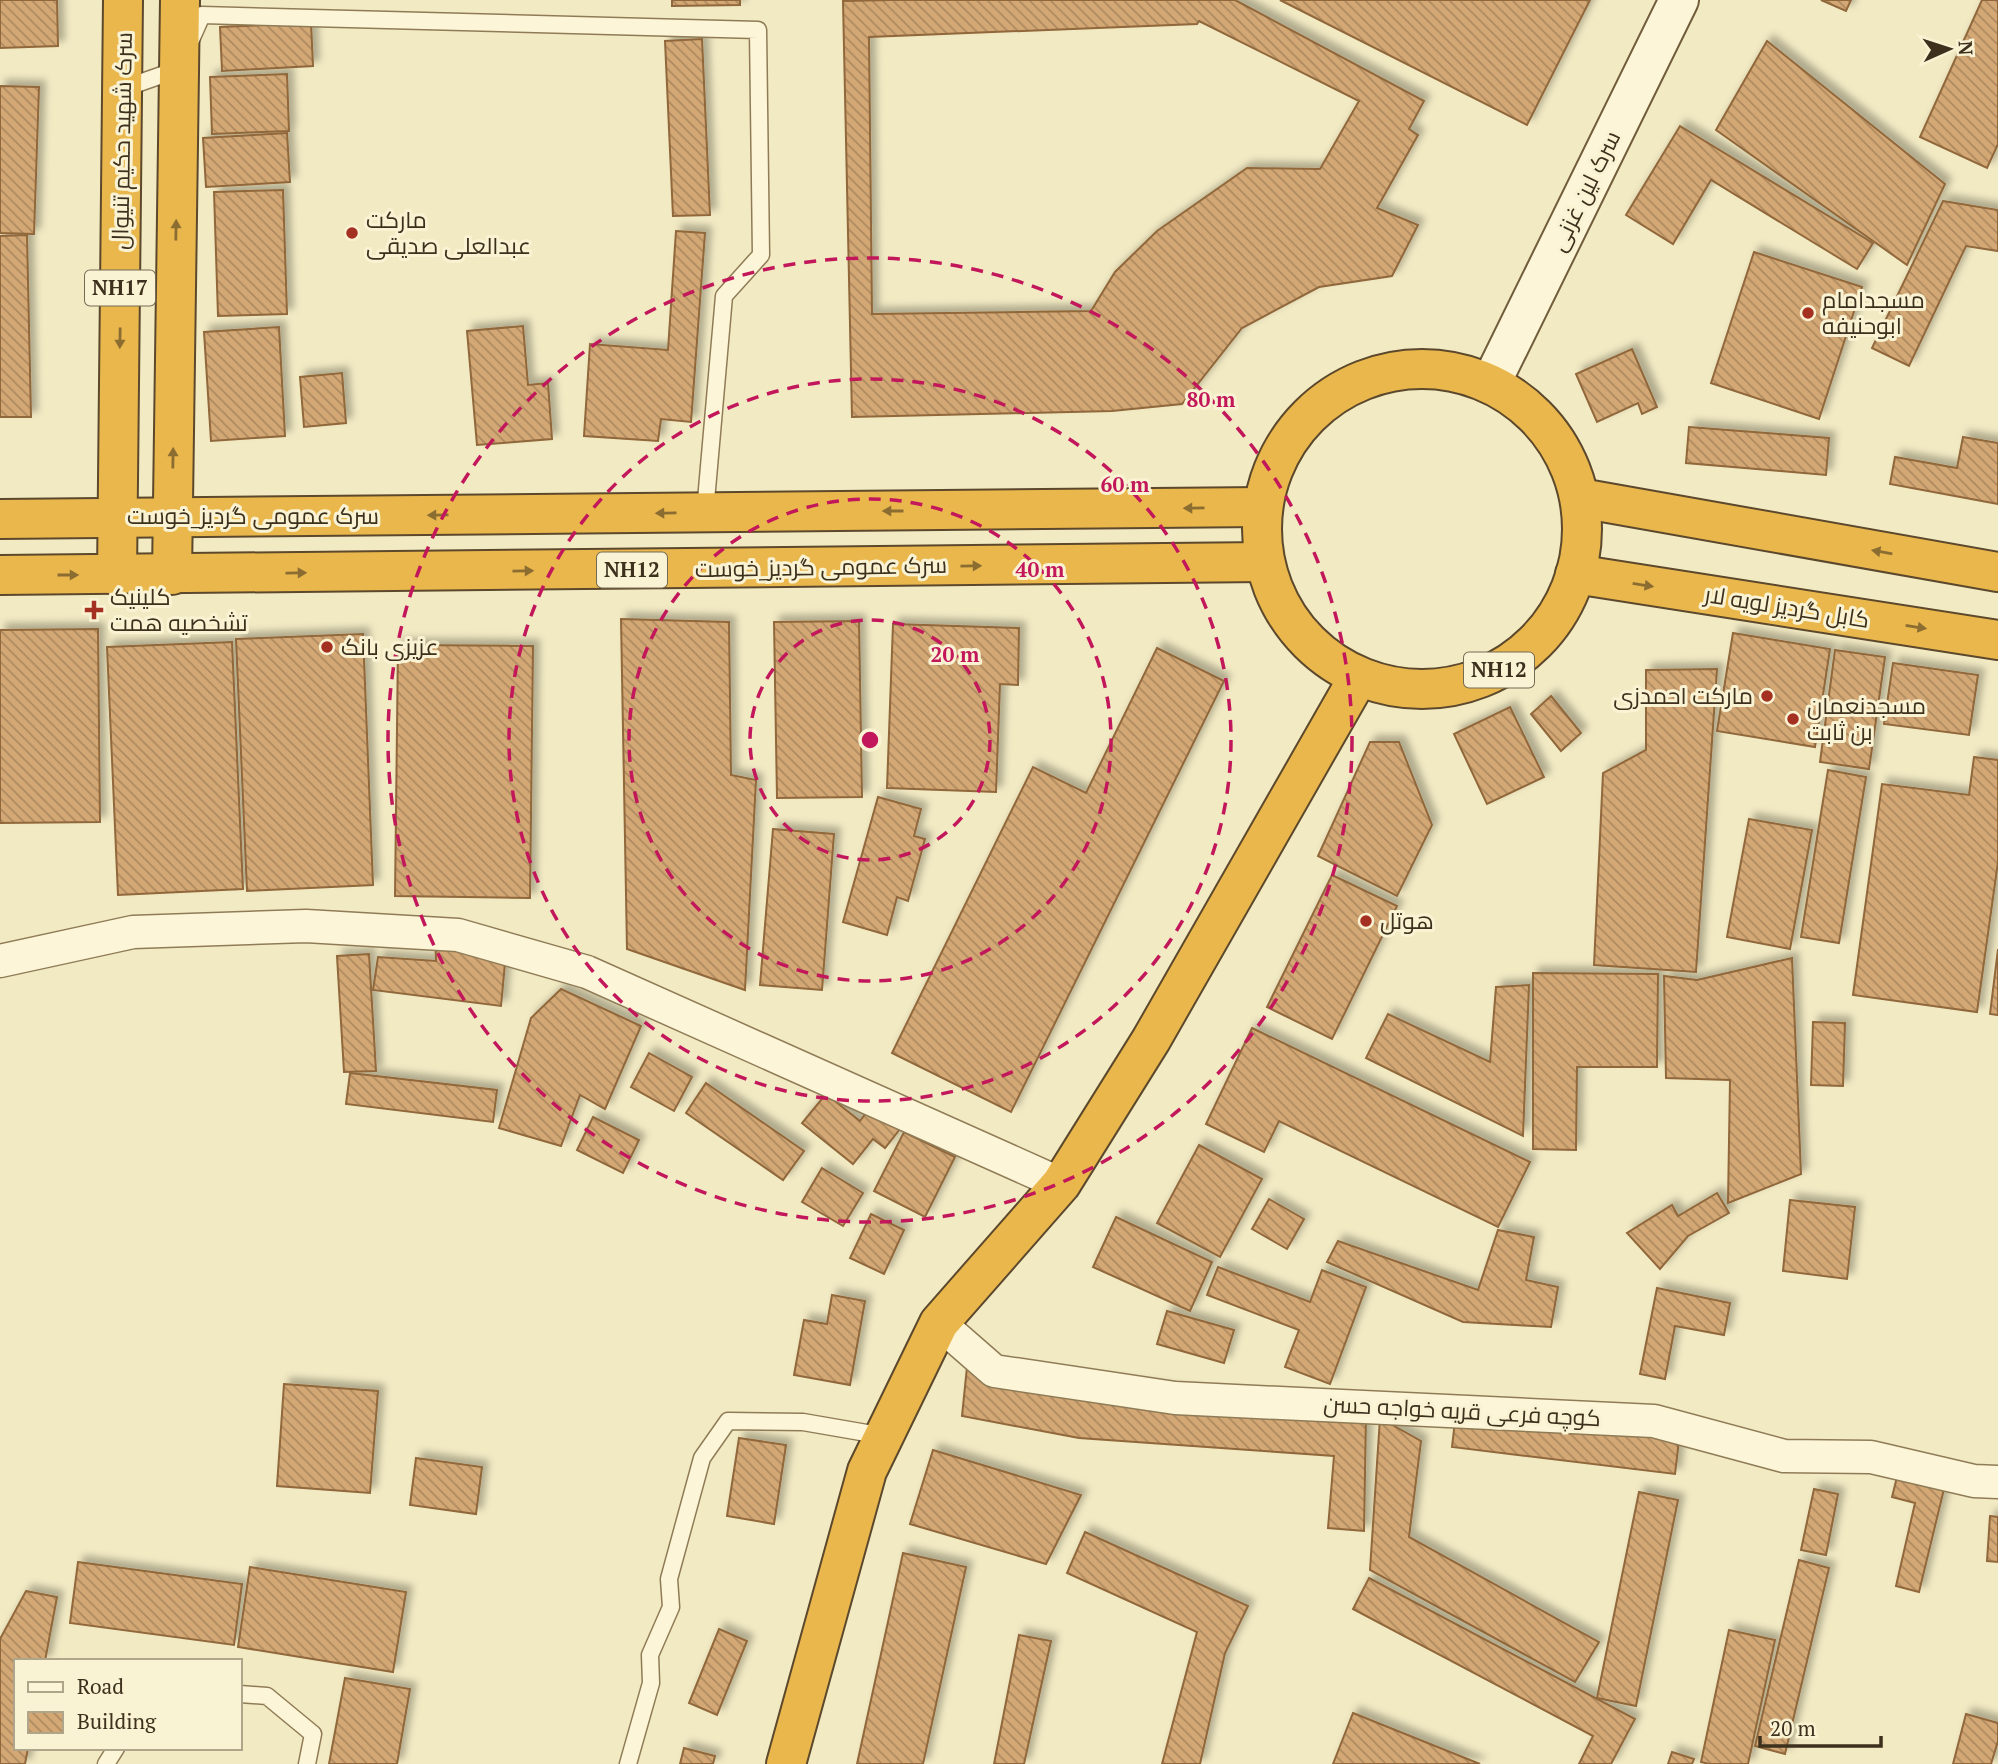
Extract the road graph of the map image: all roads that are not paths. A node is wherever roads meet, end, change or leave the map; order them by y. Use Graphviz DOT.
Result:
graph roads {
  1 [pos="123,0"];
  2 [pos="180,0"];
  3 [pos="1679,0"];
  4 [pos="179,69"];
  5 [pos="122,89"];
  6 [pos="1491,383"];
  7 [pos="1580,498"];
  8 [pos="1262,507"];
  9 [pos="705,512"];
  10 [pos="118,517"];
  11 [pos="172,517"];
  12 [pos="0,519"];
  13 [pos="1265,562"];
  14 [pos="1998,572"];
  15 [pos="1575,574"];
  16 [pos="0,575"];
  17 [pos="172,575"];
  18 [pos="117,576"];
  19 [pos="1998,640"];
  20 [pos="1358,678"];
  21 [pos="0,961"];
  22 [pos="1061,1184"];
  23 [pos="939,1324"];
  24 [pos="884,1436"];
  25 [pos="1998,1482"];
  26 [pos="242,1694"];
  27 [pos="307,1764"];
  28 [pos="628,1764"];
  29 [pos="786,1764"];
  1 -- 5 [label="highway, سرک شهید حکیم تنیوال / NH17"];
  2 -- 4 [label="highway, NH17"];
  3 -- 6 [label="main road, سرک لین غزنی"];
  4 -- 5 [label="lane"];
  4 -- 9 [label="lane"];
  11 -- 4 [label="highway, NH17, one-way"];
  5 -- 10 [label="highway, سرک شهید حکیم تنیوال / NH17, one-way"];
  6 -- 7 [label="highway, NH12"];
  6 -- 8 [label="highway, NH12"];
  14 -- 7 [label="highway, one-way"];
  7 -- 15 [label="highway, NH12"];
  8 -- 9 [label="highway, سرک عمومی گردیز_خوست, one-way"];
  8 -- 13 [label="highway, NH12"];
  9 -- 11 [label="highway, سرک عمومی گردیز_خوست, one-way"];
  10 -- 11 [label="highway, سرک عمومی گردیز_خوست"];
  10 -- 12 [label="highway, سرک عمومی گردیز_خوست"];
  10 -- 18 [label="highway, سرک شهید حکیم تنیوال / NH17"];
  11 -- 17 [label="highway, NH17"];
  17 -- 13 [label="highway, سرک عمومی گردیز_خوست / NH12, one-way"];
  13 -- 20 [label="highway, NH12"];
  15 -- 19 [label="highway, کابل گردیز لویه لار, one-way"];
  15 -- 20 [label="highway, NH12"];
  16 -- 18 [label="highway, سرک عمومی گردیز_خوست / NH12, one-way"];
  17 -- 18 [label="highway, سرک عمومی گردیز_خوست / NH12"];
  20 -- 22 [label="highway"];
  21 -- 22 [label="street"];
  22 -- 23 [label="highway"];
  23 -- 24 [label="highway"];
  23 -- 25 [label="street, کوچه فرعی قریه خواجه حسن"];
  24 -- 28 [label="lane"];
  24 -- 29 [label="highway"];
  26 -- 27 [label="lane"];
}
